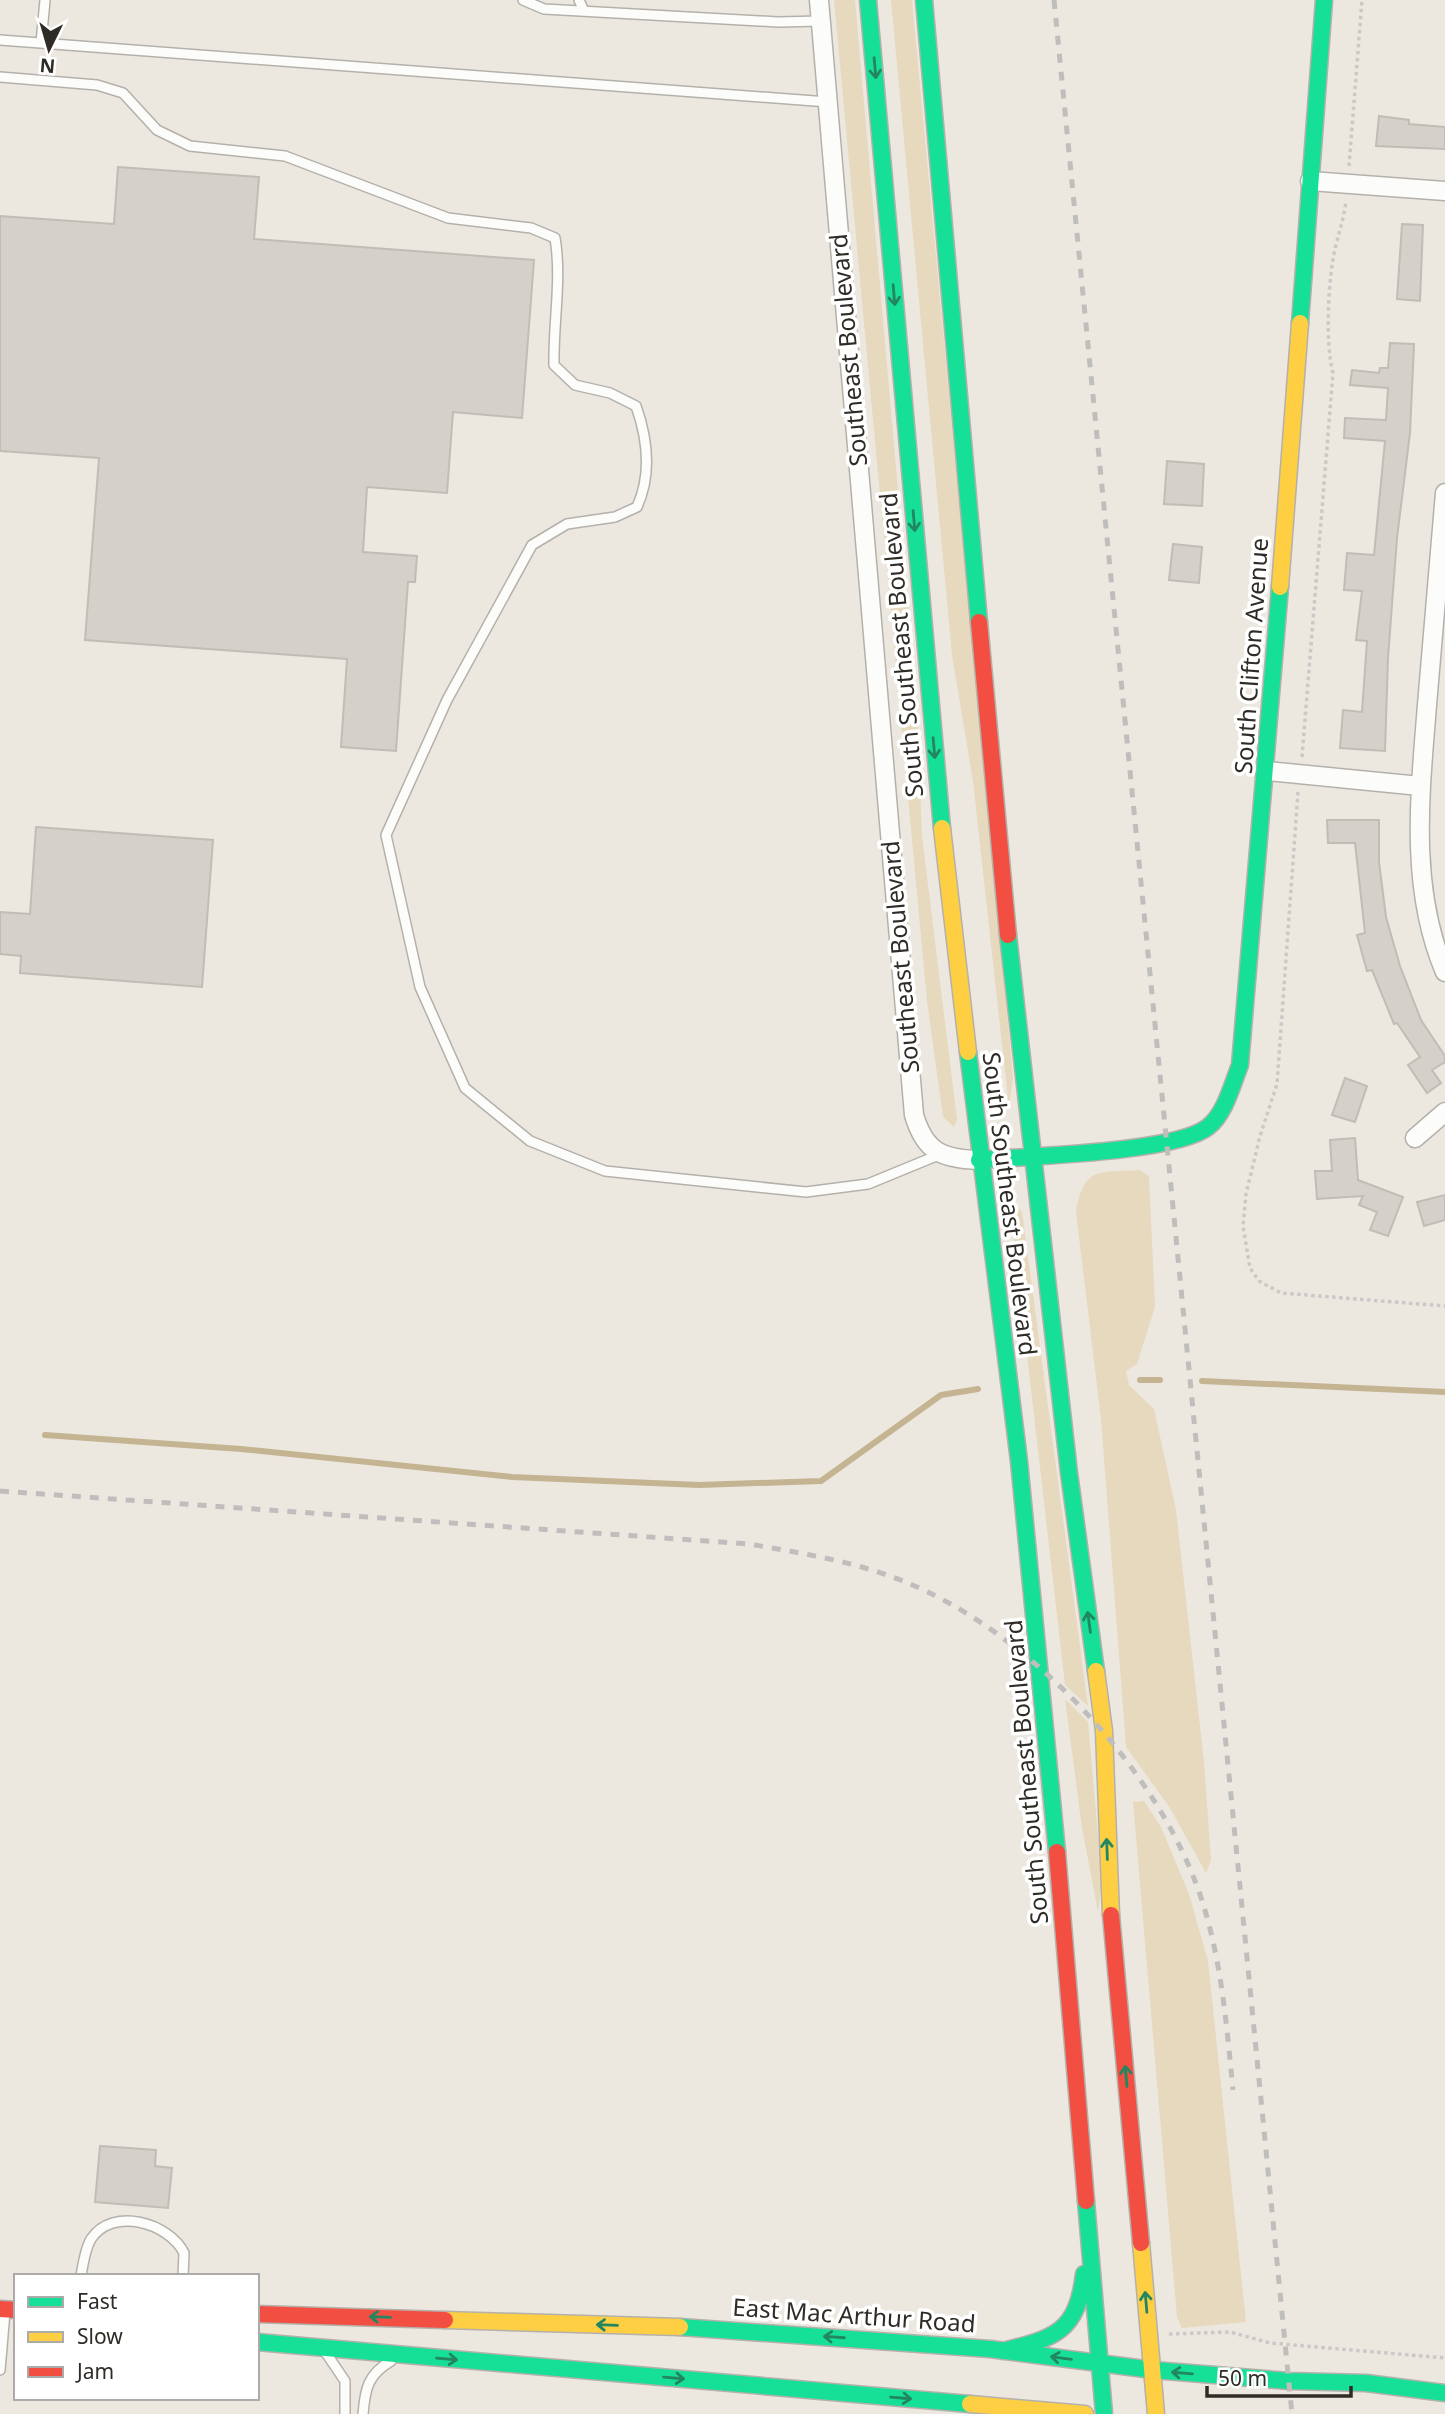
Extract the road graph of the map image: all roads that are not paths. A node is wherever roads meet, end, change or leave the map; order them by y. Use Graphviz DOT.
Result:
graph roads {
  1 [pos="45,0"];
  2 [pos="523,0"];
  3 [pos="579,0"];
  4 [pos="819,0"];
  5 [pos="868,0"];
  6 [pos="924,0"];
  7 [pos="1324,0"];
  8 [pos="584,11"];
  9 [pos="821,21"];
  10 [pos="0,40"];
  11 [pos="41,43"];
  12 [pos="0,77"];
  13 [pos="828,102"];
  14 [pos="1310,181"];
  15 [pos="1445,191"];
  16 [pos="1445,493"];
  17 [pos="1266,771"];
  18 [pos="1420,786"];
  19 [pos="1445,972"];
  20 [pos="1445,1112"];
  21 [pos="1415,1138"];
  22 [pos="941,1154"];
  23 [pos="1033,1156"];
  24 [pos="979,1160"];
  25 [pos="1088,2224"];
  26 [pos="82,2274"];
  27 [pos="183,2274"];
  28 [pos="7,2309"];
  29 [pos="259,2314"];
  30 [pos="259,2342"];
  31 [pos="322,2349"];
  32 [pos="1003,2351"];
  33 [pos="403,2355"];
  34 [pos="1100,2364"];
  35 [pos="0,2370"];
  36 [pos="1153,2370"];
  37 [pos="1445,2393"];
  38 [pos="345,2414"];
  39 [pos="363,2414"];
  40 [pos="1085,2414"];
  41 [pos="1104,2414"];
  42 [pos="1157,2414"];
  1 -- 11 [label="lane"];
  2 -- 8 [label="lane"];
  3 -- 8 [label="lane"];
  4 -- 9 [label="street, Southeast Boulevard"];
  5 -- 24 [label="main road, South Southeast Boulevard, one-way"];
  6 -- 23 [label="main road, South Southeast Boulevard"];
  7 -- 14 [label="main road, South Clifton Avenue"];
  8 -- 9 [label="lane"];
  9 -- 13 [label="street, Southeast Boulevard"];
  10 -- 11 [label="lane"];
  11 -- 13 [label="lane"];
  12 -- 22 [label="lane"];
  13 -- 22 [label="street, Southeast Boulevard"];
  14 -- 15 [label="street"];
  14 -- 17 [label="main road, South Clifton Avenue"];
  16 -- 18 [label="street"];
  17 -- 18 [label="street"];
  17 -- 23 [label="main road, South Clifton Avenue"];
  18 -- 19 [label="street"];
  20 -- 21 [label="street"];
  22 -- 24 [label="street"];
  23 -- 24 [label="main road, South Clifton Avenue"];
  36 -- 23 [label="main road, South Southeast Boulevard, one-way"];
  24 -- 25 [label="main road, South Southeast Boulevard"];
  25 -- 32 [label="main road"];
  25 -- 34 [label="main road, South Southeast Boulevard"];
  26 -- 27 [label="lane"];
  28 -- 35 [label="lane"];
  32 -- 29 [label="main road, East Mac Arthur Road, one-way"];
  30 -- 31 [label="main road"];
  31 -- 33 [label="main road"];
  31 -- 38 [label="lane"];
  34 -- 32 [label="main road, East Mac Arthur Road, one-way"];
  33 -- 39 [label="lane"];
  33 -- 40 [label="main road, one-way"];
  34 -- 36 [label="main road, East Mac Arthur Road"];
  34 -- 41 [label="main road, South Southeast Boulevard"];
  37 -- 36 [label="main road, East Mac Arthur Road, one-way"];
  36 -- 42 [label="main road, South Southeast Boulevard"];
}
